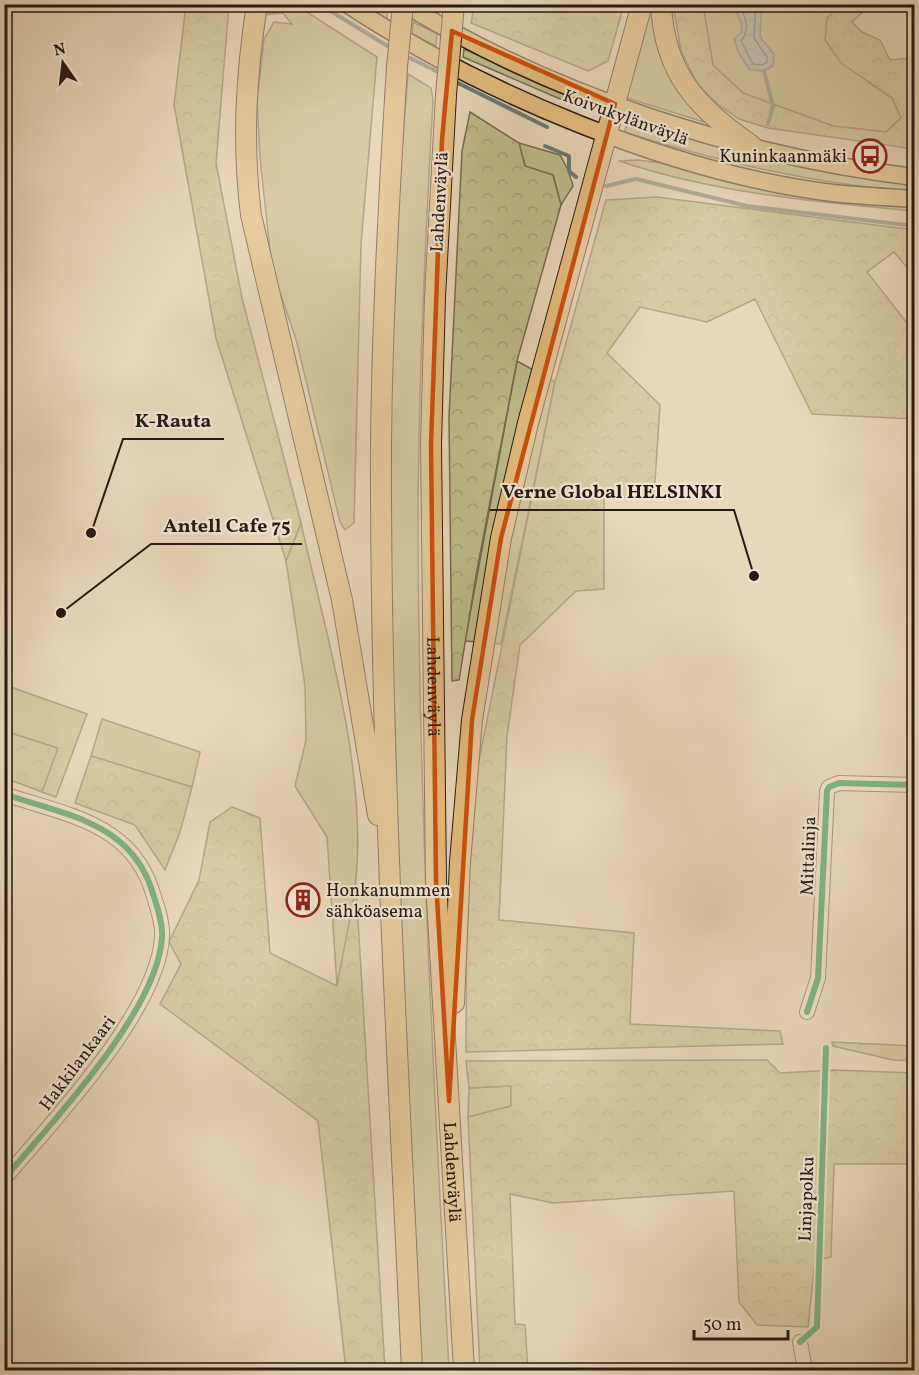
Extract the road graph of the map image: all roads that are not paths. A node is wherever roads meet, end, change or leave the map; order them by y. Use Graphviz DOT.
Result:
graph roads {
  1 [pos="257,4"];
  2 [pos="347,4"];
  3 [pos="404,4"];
  4 [pos="454,4"];
  5 [pos="642,4"];
  6 [pos="661,4"];
  7 [pos="615,104"];
  8 [pos="608,134"];
  9 [pos="751,145"];
  10 [pos="915,177"];
  11 [pos="915,199"];
  12 [pos="915,785"];
  13 [pos="4,794"];
  14 [pos="390,884"];
  15 [pos="807,1012"];
  16 [pos="449,1101"];
  17 [pos="4,1179"];
  18 [pos="800,1342"];
  19 [pos="412,1371"];
  20 [pos="464,1371"];
  21 [pos="805,1371"];
  1 -- 14 [label="highway"];
  2 -- 8 [label="main road, Koivukylänväylä"];
  3 -- 7 [label="main road, Koivukylänväylä"];
  3 -- 14 [label="highway, bridge"];
  4 -- 16 [label="highway, Lahdenväylä, bridge"];
  5 -- 7 [label="highway"];
  6 -- 9 [label="highway"];
  7 -- 8 [label="highway"];
  7 -- 9 [label="main road, Koivukylänväylä"];
  8 -- 11 [label="main road, Koivukylänväylä"];
  8 -- 16 [label="highway"];
  9 -- 10 [label="main road, Koivukylänväylä"];
  12 -- 15 [label="street, Mittalinja"];
  13 -- 17 [label="street, Hakkilankaari"];
  14 -- 19 [label="highway"];
  16 -- 20 [label="highway, Lahdenväylä"];
  18 -- 21 [label="street"];
}
